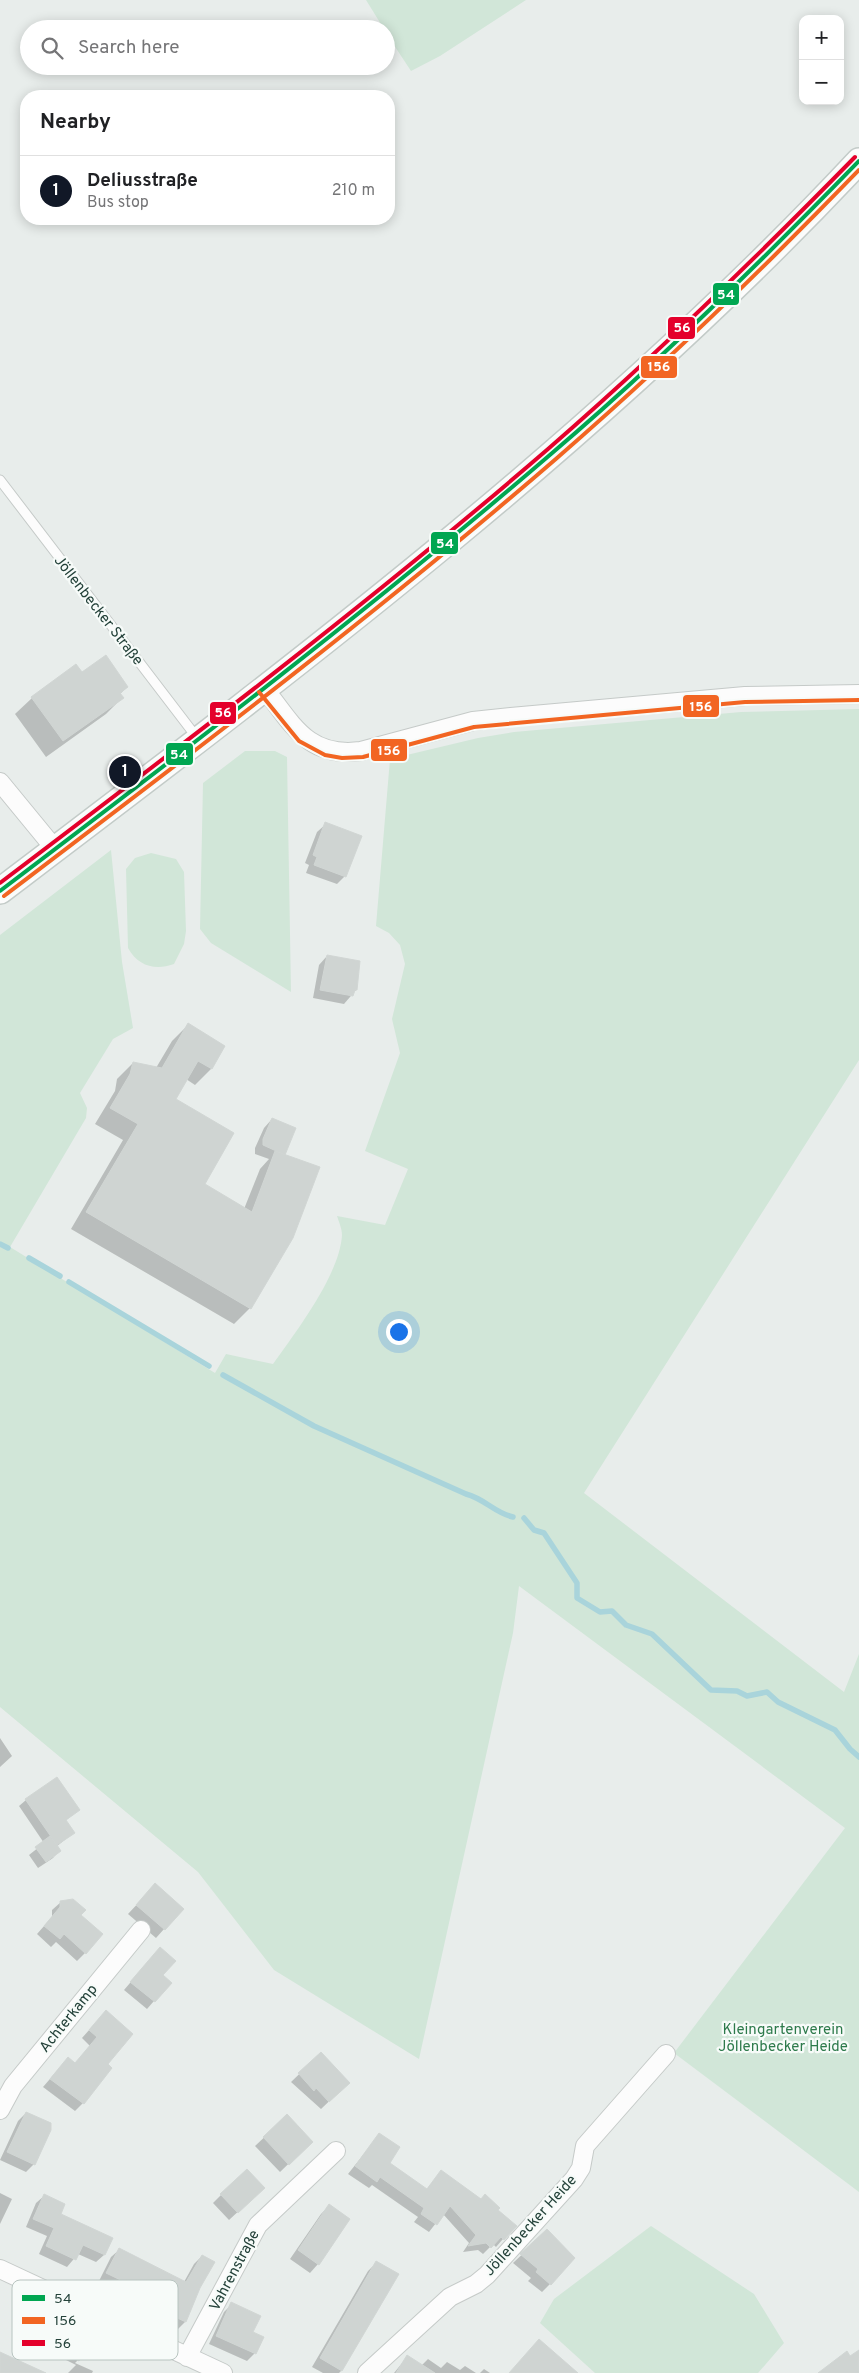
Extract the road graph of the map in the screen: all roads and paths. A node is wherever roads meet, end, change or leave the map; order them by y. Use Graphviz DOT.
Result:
graph roads {
  1 [pos="859,161"];
  2 [pos="0,480"];
  3 [pos="264,688"];
  4 [pos="859,694"];
  5 [pos="198,739"];
  6 [pos="0,782"];
  7 [pos="56,849"];
  8 [pos="0,891"];
  9 [pos="140,1930"];
  10 [pos="666,2054"];
  11 [pos="0,2110"];
  12 [pos="336,2151"];
  13 [pos="0,2269"];
  14 [pos="24,2280"];
  15 [pos="178,2352"];
  16 [pos="188,2357"];
  17 [pos="223,2373"];
  18 [pos="367,2373"];
  1 -- 3 [label="main road"];
  2 -- 5 [label="lane, Jöllenbecker Straße"];
  3 -- 4 [label="street"];
  3 -- 5 [label="main road"];
  5 -- 7 [label="main road"];
  6 -- 7 [label="street"];
  7 -- 8 [label="main road"];
  9 -- 11 [label="street, Achterkamp"];
  10 -- 18 [label="street, Jöllenbecker Heide"];
  12 -- 16 [label="street, Vahrenstraße"];
  13 -- 14 [label="street"];
  15 -- 16 [label="street"];
  16 -- 17 [label="street"];
}
